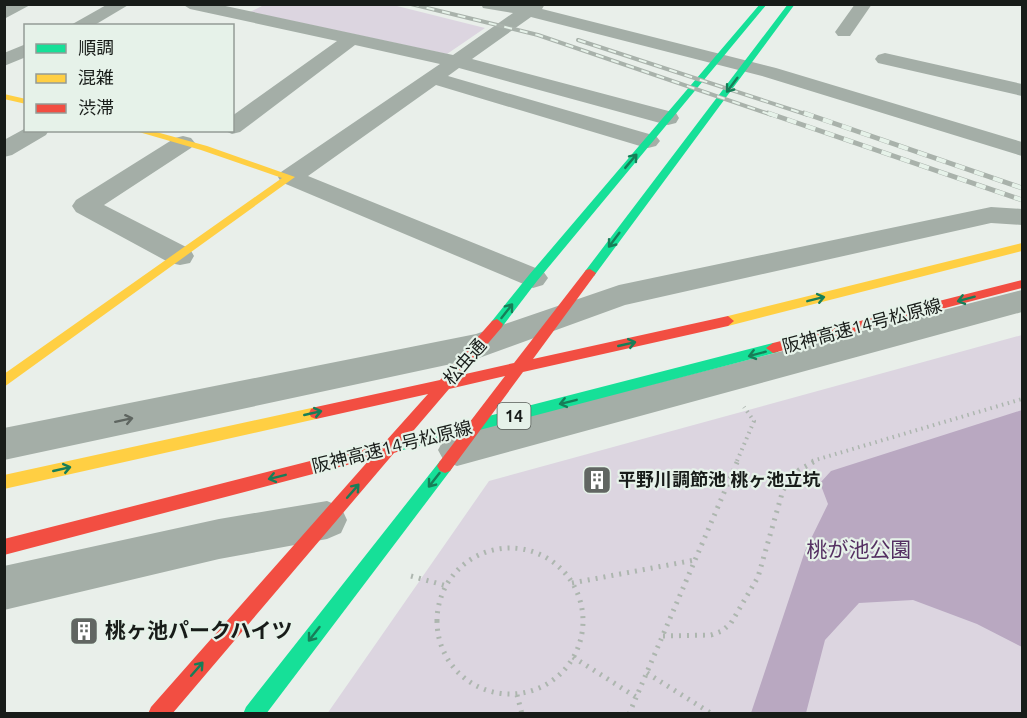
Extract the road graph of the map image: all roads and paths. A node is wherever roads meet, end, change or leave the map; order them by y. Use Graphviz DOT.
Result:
graph roads {
  1 [pos="24,4"];
  2 [pos="122,4"];
  3 [pos="190,4"];
  4 [pos="489,4"];
  5 [pos="764,4"];
  6 [pos="792,4"];
  7 [pos="864,4"];
  8 [pos="533,8"];
  9 [pos="248,9"];
  10 [pos="4,14"];
  11 [pos="82,24"];
  12 [pos="223,24"];
  13 [pos="844,32"];
  14 [pos="353,38"];
  15 [pos="24,51"];
  16 [pos="719,58"];
  17 [pos="885,59"];
  18 [pos="4,60"];
  19 [pos="459,62"];
  20 [pos="746,66"];
  21 [pos="434,78"];
  22 [pos="1023,90"];
  23 [pos="4,96"];
  24 [pos="24,101"];
  25 [pos="668,118"];
  26 [pos="234,126"];
  27 [pos="35,132"];
  28 [pos="144,132"];
  29 [pos="223,132"];
  30 [pos="648,141"];
  31 [pos="194,145"];
  32 [pos="1023,149"];
  33 [pos="4,150"];
  34 [pos="290,177"];
  35 [pos="1023,208"];
  36 [pos="991,215"];
  37 [pos="1023,217"];
  38 [pos="1023,240"];
  39 [pos="1023,248"];
  40 [pos="180,256"];
  41 [pos="533,278"];
  42 [pos="1023,284"];
  43 [pos="1023,301"];
  44 [pos="554,319"];
  45 [pos="479,346"];
  46 [pos="4,382"];
  47 [pos="1023,399"];
  48 [pos="741,401"];
  49 [pos="4,444"];
  50 [pos="457,450"];
  51 [pos="4,482"];
  52 [pos="327,520"];
  53 [pos="4,547"];
  54 [pos="696,560"];
  55 [pos="404,574"];
  56 [pos="572,583"];
  57 [pos="447,586"];
  58 [pos="4,588"];
  59 [pos="663,636"];
  60 [pos="573,657"];
  61 [pos="646,672"];
  62 [pos="517,695"];
  63 [pos="636,697"];
  64 [pos="158,714"];
  65 [pos="253,714"];
  66 [pos="522,714"];
  67 [pos="629,714"];
  68 [pos="712,714"];
  1 -- 10 [label="street"];
  2 -- 11 [label="street"];
  3 -- 9 [label="street"];
  4 -- 8 [label="street"];
  5 -- 16 [label="main road, 松虫通"];
  6 -- 20 [label="main road"];
  7 -- 13 [label="street"];
  8 -- 16 [label="street"];
  8 -- 19 [label="street"];
  9 -- 12 [label="street"];
  9 -- 14 [label="street"];
  14 -- 19 [label="street"];
  14 -- 26 [label="street"];
  15 -- 18 [label="street"];
  16 -- 20 [label="street"];
  16 -- 25 [label="main road, 松虫通"];
  17 -- 22 [label="street"];
  19 -- 21 [label="street"];
  19 -- 25 [label="street"];
  20 -- 32 [label="street"];
  20 -- 44 [label="main road, one-way"];
  21 -- 30 [label="street"];
  21 -- 34 [label="street"];
  23 -- 24 [label="main road"];
  25 -- 30 [label="main road, 松虫通"];
  27 -- 33 [label="street"];
  28 -- 31 [label="main road"];
  29 -- 31 [label="street"];
  41 -- 30 [label="main road, 松虫通, one-way"];
  31 -- 34 [label="main road"];
  31 -- 40 [label="street"];
  34 -- 40 [label="main road"];
  34 -- 41 [label="street"];
  35 -- 36 [label="street"];
  36 -- 37 [label="street"];
  36 -- 38 [label="street"];
  36 -- 44 [label="street"];
  51 -- 39 [label="main road, 阪神高速14号松原線, one-way"];
  40 -- 46 [label="main road"];
  45 -- 41 [label="main road, 松虫通, one-way"];
  42 -- 53 [label="main road, 阪神高速14号松原線 / 14, one-way"];
  43 -- 50 [label="street"];
  44 -- 45 [label="street"];
  44 -- 50 [label="main road"];
  49 -- 45 [label="street, one-way"];
  52 -- 45 [label="main road, 松虫通, one-way"];
  47 -- 59 [label="path"];
  48 -- 54 [label="path"];
  50 -- 65 [label="main road, one-way"];
  52 -- 58 [label="street"];
  64 -- 52 [label="main road, 松虫通, one-way"];
  54 -- 56 [label="path"];
  54 -- 59 [label="path"];
  55 -- 57 [label="path"];
  56 -- 57 [label="path"];
  56 -- 60 [label="path"];
  57 -- 62 [label="path"];
  59 -- 61 [label="path"];
  60 -- 62 [label="path"];
  60 -- 63 [label="path"];
  61 -- 63 [label="path"];
  61 -- 68 [label="path"];
  62 -- 66 [label="path"];
  63 -- 67 [label="path"];
}
